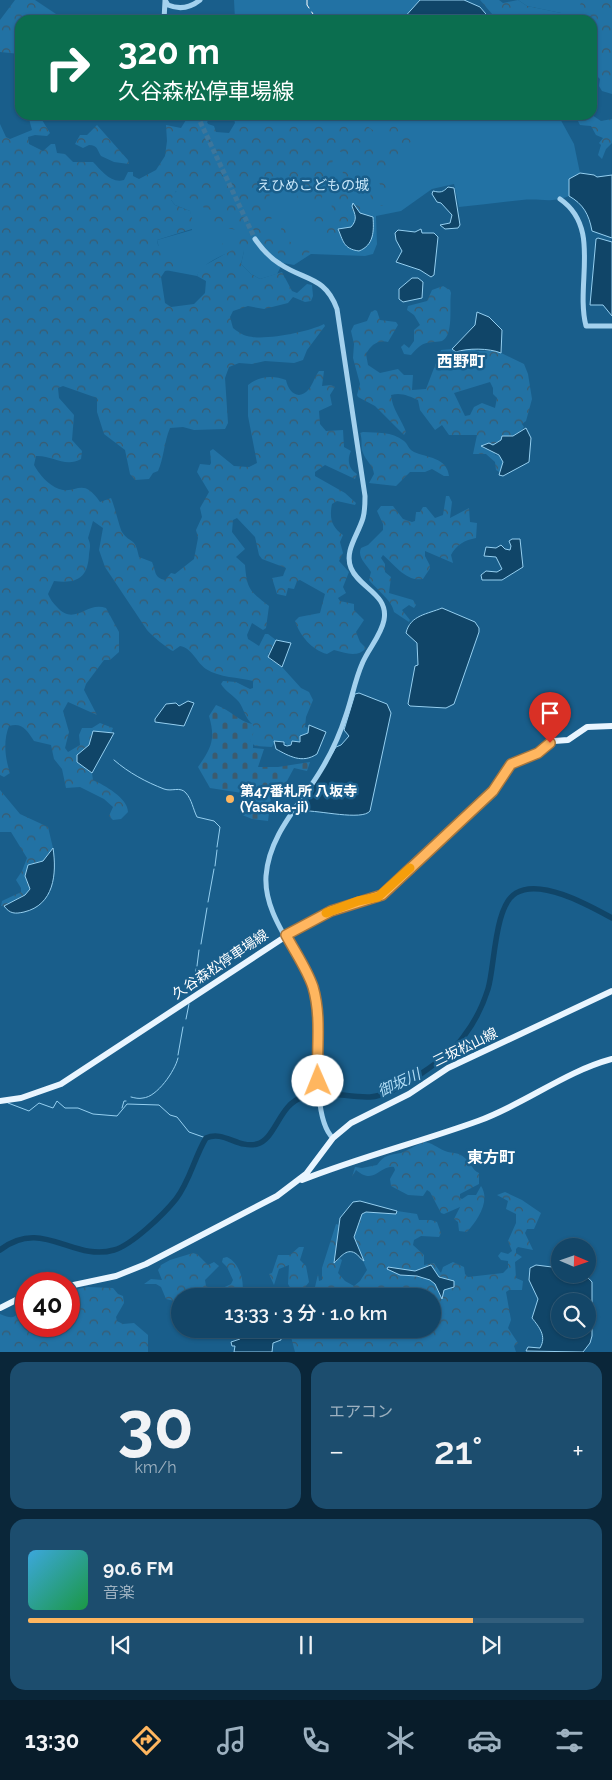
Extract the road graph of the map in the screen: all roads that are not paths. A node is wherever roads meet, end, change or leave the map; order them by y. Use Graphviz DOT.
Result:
graph roads {
  1 [pos="165,0"];
  2 [pos="200,0"];
  3 [pos="164,15"];
  4 [pos="560,199"];
  5 [pos="254,239"];
  6 [pos="612,326"];
  7 [pos="612,726"];
  8 [pos="286,935"];
  9 [pos="612,991"];
  10 [pos="612,1059"];
  11 [pos="0,1101"];
  12 [pos="334,1138"];
  13 [pos="312,1172"];
  14 [pos="80,1284"];
  15 [pos="15,1300"];
  16 [pos="0,1308"];
  1 -- 2 [label="street"];
  1 -- 3 [label="street"];
  4 -- 6 [label="street"];
  5 -- 8 [label="street"];
  7 -- 8 [label="main road, 久谷森松停車場線"];
  8 -- 11 [label="main road, 久谷森松停車場線"];
  8 -- 12 [label="street"];
  9 -- 12 [label="main road, 三坂松山線"];
  10 -- 13 [label="main road, 三坂松山線"];
  12 -- 13 [label="main road, 三坂松山線"];
  13 -- 14 [label="main road, 三坂松山線"];
  15 -- 16 [label="main road"];
}
